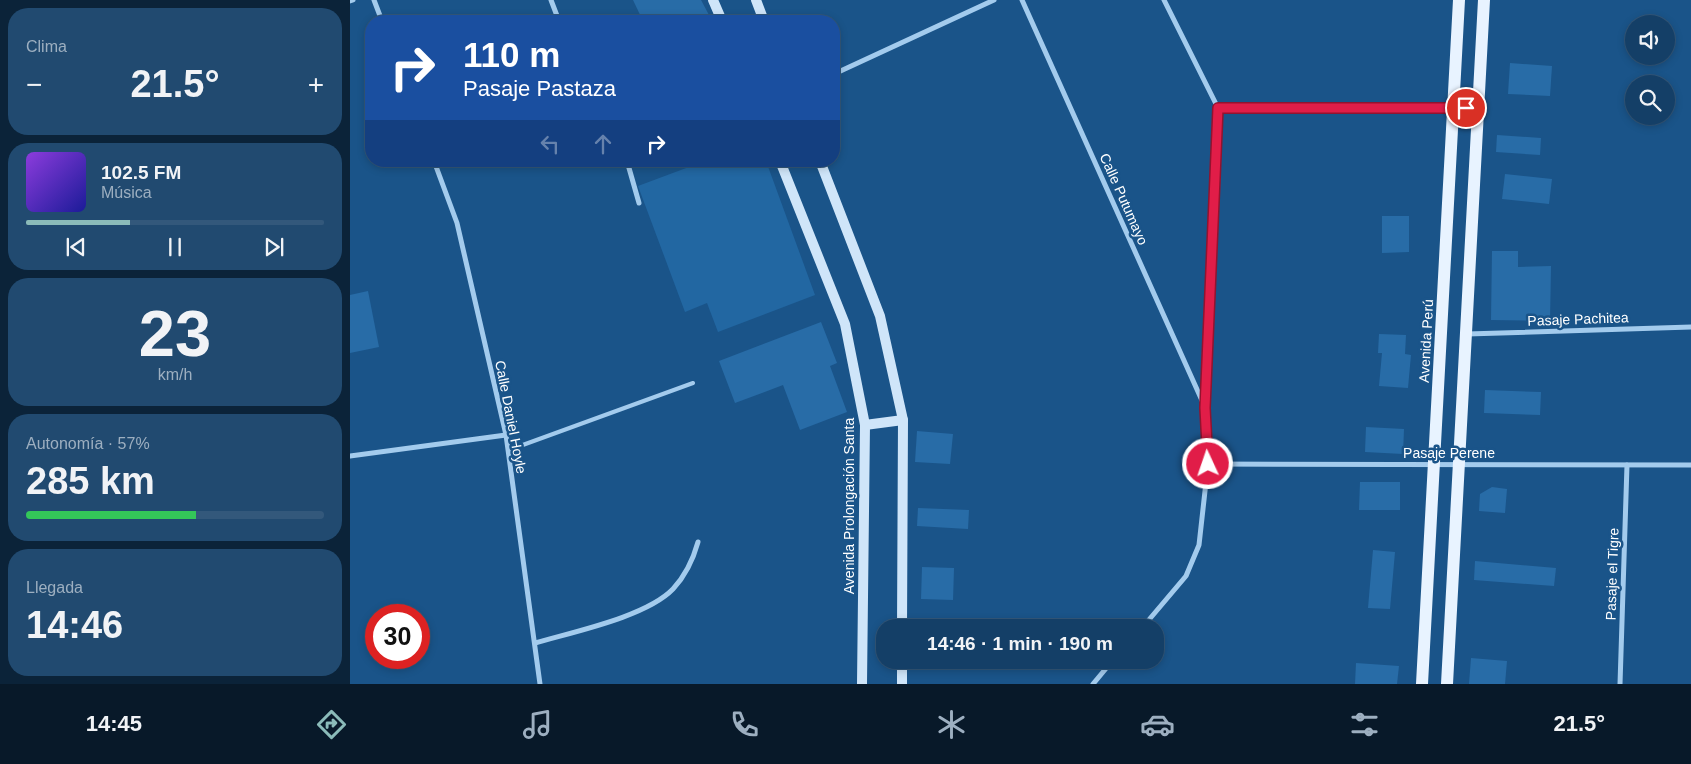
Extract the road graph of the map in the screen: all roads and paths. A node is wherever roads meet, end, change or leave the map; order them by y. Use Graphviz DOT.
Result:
graph roads {
  1 [pos="374,0"];
  2 [pos="551,0"];
  3 [pos="714,0"];
  4 [pos="756,0"];
  5 [pos="994,0"];
  6 [pos="1022,0"];
  7 [pos="1164,0"];
  8 [pos="1459,0"];
  9 [pos="1484,0"];
  10 [pos="380,15"];
  11 [pos="557,15"];
  12 [pos="720,15"];
  13 [pos="762,15"];
  14 [pos="840,71"];
  15 [pos="1218,108"];
  16 [pos="1453,108"];
  17 [pos="1478,108"];
  18 [pos="436,167"];
  19 [pos="629,167"];
  20 [pos="782,167"];
  21 [pos="822,167"];
  22 [pos="639,203"];
  23 [pos="1691,327"];
  24 [pos="1466,334"];
  25 [pos="693,383"];
  26 [pos="1205,408"];
  27 [pos="902,420"];
  28 [pos="865,425"];
  29 [pos="506,435"];
  30 [pos="509,450"];
  31 [pos="350,456"];
  32 [pos="1208,464"];
  33 [pos="1434,464"];
  34 [pos="1459,464"];
  35 [pos="1627,464"];
  36 [pos="1691,465"];
  37 [pos="698,542"];
  38 [pos="902,619"];
  39 [pos="1150,619"];
  40 [pos="535,643"];
  41 [pos="902,669"];
  42 [pos="1106,669"];
  43 [pos="540,684"];
  44 [pos="862,684"];
  45 [pos="902,684"];
  46 [pos="1093,684"];
  47 [pos="1422,684"];
  48 [pos="1448,684"];
  49 [pos="1620,684"];
  1 -- 10 [label="street"];
  2 -- 11 [label="street"];
  3 -- 12 [label="street"];
  4 -- 13 [label="street"];
  5 -- 14 [label="street"];
  6 -- 26 [label="street, Calle Putumayo"];
  7 -- 15 [label="street"];
  8 -- 16 [label="main road, Avenida Perú"];
  9 -- 17 [label="main road"];
  15 -- 16 [label="street"];
  15 -- 26 [label="street"];
  16 -- 17 [label="street"];
  16 -- 33 [label="main road, Avenida Perú"];
  17 -- 24 [label="main road"];
  18 -- 29 [label="street, Calle Daniel Hoyle"];
  19 -- 22 [label="street"];
  20 -- 28 [label="street, Avenida Prolongación Santa"];
  21 -- 27 [label="street"];
  23 -- 24 [label="street, Pasaje Pachitea"];
  24 -- 34 [label="main road"];
  25 -- 30 [label="lane"];
  26 -- 32 [label="street"];
  27 -- 28 [label="street"];
  27 -- 38 [label="street"];
  28 -- 44 [label="street, Avenida Prolongación Santa"];
  29 -- 30 [label="street, Calle Daniel Hoyle"];
  29 -- 31 [label="street"];
  30 -- 40 [label="street, Calle Daniel Hoyle"];
  32 -- 33 [label="street, Pasaje Perene"];
  32 -- 39 [label="street"];
  33 -- 34 [label="street, Pasaje Perene"];
  33 -- 47 [label="main road, Avenida Perú"];
  34 -- 35 [label="street, Pasaje Perene"];
  34 -- 48 [label="main road"];
  35 -- 36 [label="street, Pasaje Perene"];
  35 -- 49 [label="street, Pasaje el Tigre"];
  37 -- 40 [label="street"];
  40 -- 43 [label="street, Calle Daniel Hoyle"];
  41 -- 45 [label="street"];
  42 -- 46 [label="street"];
}
